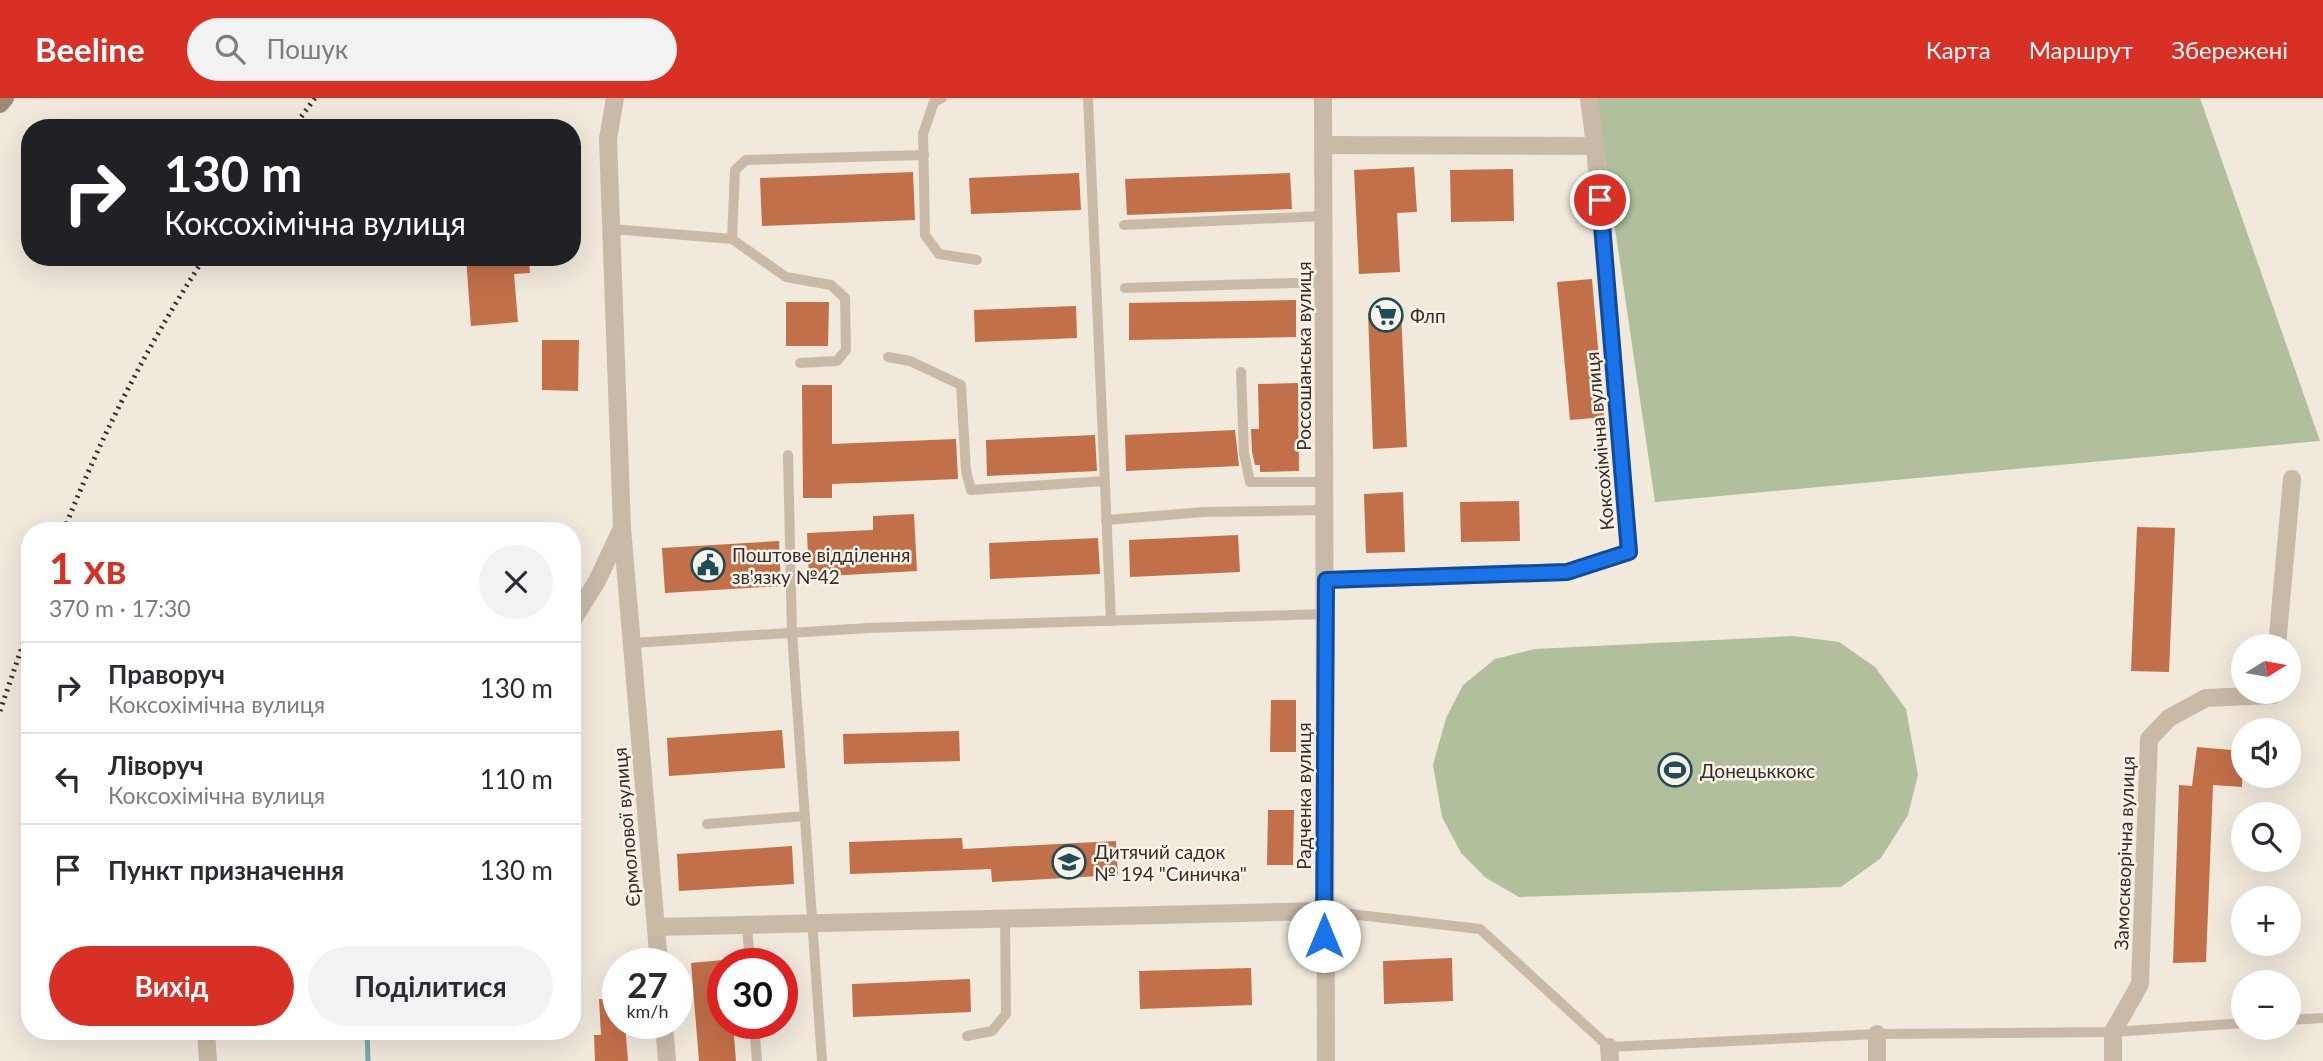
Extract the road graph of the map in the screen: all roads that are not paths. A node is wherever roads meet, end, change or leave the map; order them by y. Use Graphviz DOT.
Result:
graph roads {
  1 [pos="5,98"];
  2 [pos="615,98"];
  3 [pos="942,98"];
  4 [pos="1088,98"];
  5 [pos="1323,98"];
  6 [pos="1589,98"];
  7 [pos="0,104"];
  8 [pos="1322,145"];
  9 [pos="1595,146"];
  10 [pos="924,155"];
  11 [pos="1323,216"];
  12 [pos="1124,225"];
  13 [pos="612,229"];
  14 [pos="732,239"];
  15 [pos="976,260"];
  16 [pos="1324,282"];
  17 [pos="1125,288"];
  18 [pos="888,357"];
  19 [pos="800,363"];
  20 [pos="1241,372"];
  21 [pos="788,454"];
  22 [pos="2292,479"];
  23 [pos="1104,481"];
  24 [pos="1325,482"];
  25 [pos="1325,510"];
  26 [pos="1106,520"];
  27 [pos="622,528"];
  28 [pos="1326,580"];
  29 [pos="581,607"];
  30 [pos="1325,614"];
  31 [pos="1111,621"];
  32 [pos="792,633"];
  33 [pos="2278,634"];
  34 [pos="632,643"];
  35 [pos="2231,697"];
  36 [pos="805,816"];
  37 [pos="707,824"];
  38 [pos="1324,911"];
  39 [pos="1005,918"];
  40 [pos="812,923"];
  41 [pos="747,925"];
  42 [pos="656,927"];
  43 [pos="658,948"];
  44 [pos="749,948"];
  45 [pos="2323,1018"];
  46 [pos="2301,1019"];
  47 [pos="2231,1024"];
  48 [pos="2113,1032"];
  49 [pos="1877,1034"];
  50 [pos="967,1036"];
  51 [pos="665,1039"];
  52 [pos="755,1039"];
  53 [pos="207,1040"];
  54 [pos="1609,1054"];
  55 [pos="208,1061"];
  56 [pos="667,1061"];
  57 [pos="757,1061"];
  58 [pos="822,1061"];
  59 [pos="1325,1061"];
  60 [pos="1877,1061"];
  61 [pos="2113,1061"];
  1 -- 7 [label="main road"];
  2 -- 13 [label="street, Єрмолової вулиця"];
  3 -- 10 [label="lane"];
  4 -- 23 [label="lane"];
  5 -- 8 [label="street, Россошанська вулиця"];
  6 -- 9 [label="street, Коксохімічна вулиця"];
  8 -- 9 [label="street"];
  8 -- 11 [label="street, Россошанська вулиця"];
  9 -- 28 [label="street, Коксохімічна вулиця"];
  10 -- 14 [label="lane"];
  10 -- 15 [label="lane"];
  11 -- 12 [label="lane"];
  11 -- 16 [label="street, Россошанська вулиця"];
  13 -- 14 [label="lane"];
  13 -- 27 [label="street, Єрмолової вулиця"];
  14 -- 19 [label="lane"];
  16 -- 17 [label="lane"];
  16 -- 24 [label="street, Россошанська вулиця"];
  18 -- 23 [label="lane"];
  20 -- 24 [label="lane"];
  21 -- 32 [label="lane"];
  22 -- 33 [label="street"];
  23 -- 26 [label="lane"];
  24 -- 25 [label="street, Россошанська вулиця"];
  25 -- 26 [label="lane"];
  25 -- 28 [label="street, Россошанська вулиця"];
  26 -- 31 [label="lane"];
  27 -- 29 [label="street"];
  27 -- 34 [label="street, Єрмолової вулиця"];
  28 -- 30 [label="street, Россошанська вулиця"];
  30 -- 31 [label="lane"];
  30 -- 38 [label="street, Радченка вулиця"];
  31 -- 32 [label="lane"];
  32 -- 34 [label="lane"];
  32 -- 36 [label="lane"];
  34 -- 42 [label="street, Єрмолової вулиця"];
  35 -- 48 [label="street, Замоскворічна вулиця"];
  36 -- 37 [label="lane"];
  36 -- 40 [label="lane"];
  38 -- 39 [label="street, Єрмолової вулиця"];
  38 -- 54 [label="lane"];
  38 -- 59 [label="street, Радченка вулиця"];
  39 -- 40 [label="street, Єрмолової вулиця"];
  39 -- 50 [label="lane"];
  40 -- 41 [label="street, Єрмолової вулиця"];
  40 -- 58 [label="lane"];
  41 -- 42 [label="street, Єрмолової вулиця"];
  41 -- 44 [label="lane"];
  42 -- 43 [label="street"];
  45 -- 46 [label="lane"];
  47 -- 48 [label="lane"];
  48 -- 49 [label="lane"];
  48 -- 61 [label="street, Замоскворічна вулиця"];
  49 -- 54 [label="lane"];
  49 -- 60 [label="street"];
  51 -- 56 [label="street"];
  52 -- 57 [label="lane"];
  53 -- 55 [label="street"];
}
